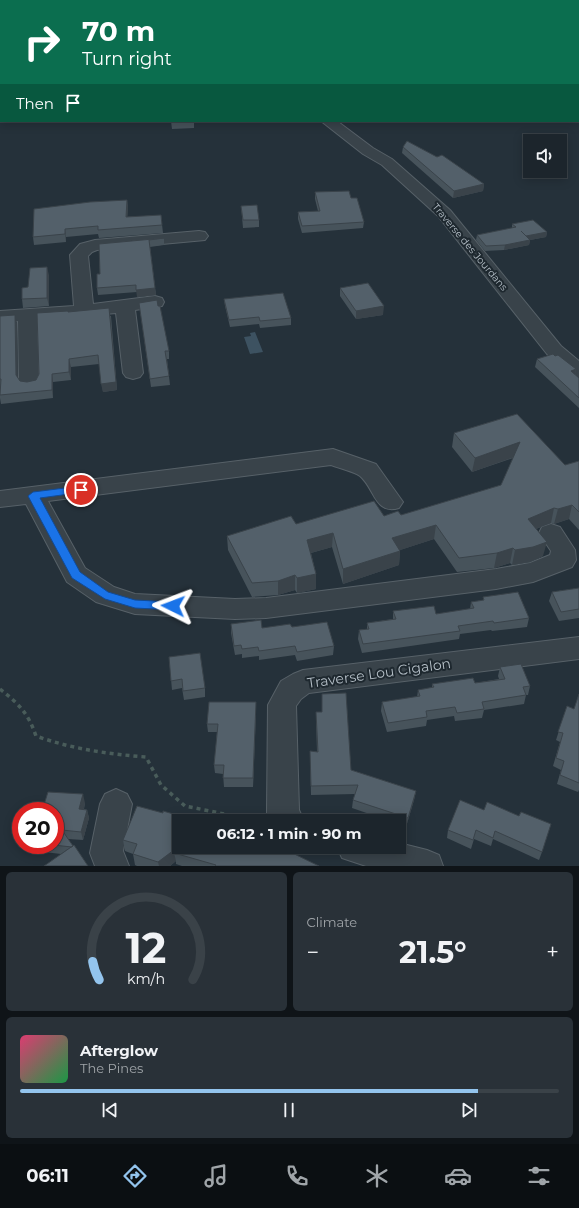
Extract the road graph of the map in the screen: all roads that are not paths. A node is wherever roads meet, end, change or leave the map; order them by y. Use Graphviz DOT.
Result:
graph roads {
  1 [pos="329,122"];
  2 [pos="199,236"];
  3 [pos="155,302"];
  4 [pos="125,306"];
  5 [pos="84,311"];
  6 [pos="27,316"];
  7 [pos="0,317"];
  8 [pos="579,372"];
  9 [pos="133,373"];
  10 [pos="28,383"];
  11 [pos="33,496"];
  12 [pos="0,500"];
  13 [pos="391,502"];
  14 [pos="551,533"];
  15 [pos="579,648"];
  16 [pos="116,804"];
  17 [pos="283,814"];
  18 [pos="380,854"];
  19 [pos="113,866"];
  20 [pos="426,866"];
  1 -- 8 [label="street, Traverse des Jourdans"];
  2 -- 5 [label="street"];
  3 -- 4 [label="street"];
  4 -- 5 [label="street"];
  4 -- 9 [label="street"];
  5 -- 6 [label="street"];
  6 -- 7 [label="street"];
  6 -- 10 [label="street"];
  11 -- 12 [label="street"];
  11 -- 13 [label="street"];
  11 -- 14 [label="street"];
  15 -- 17 [label="street, Traverse Lou Cigalon"];
  16 -- 19 [label="street"];
  18 -- 20 [label="street"];
}
